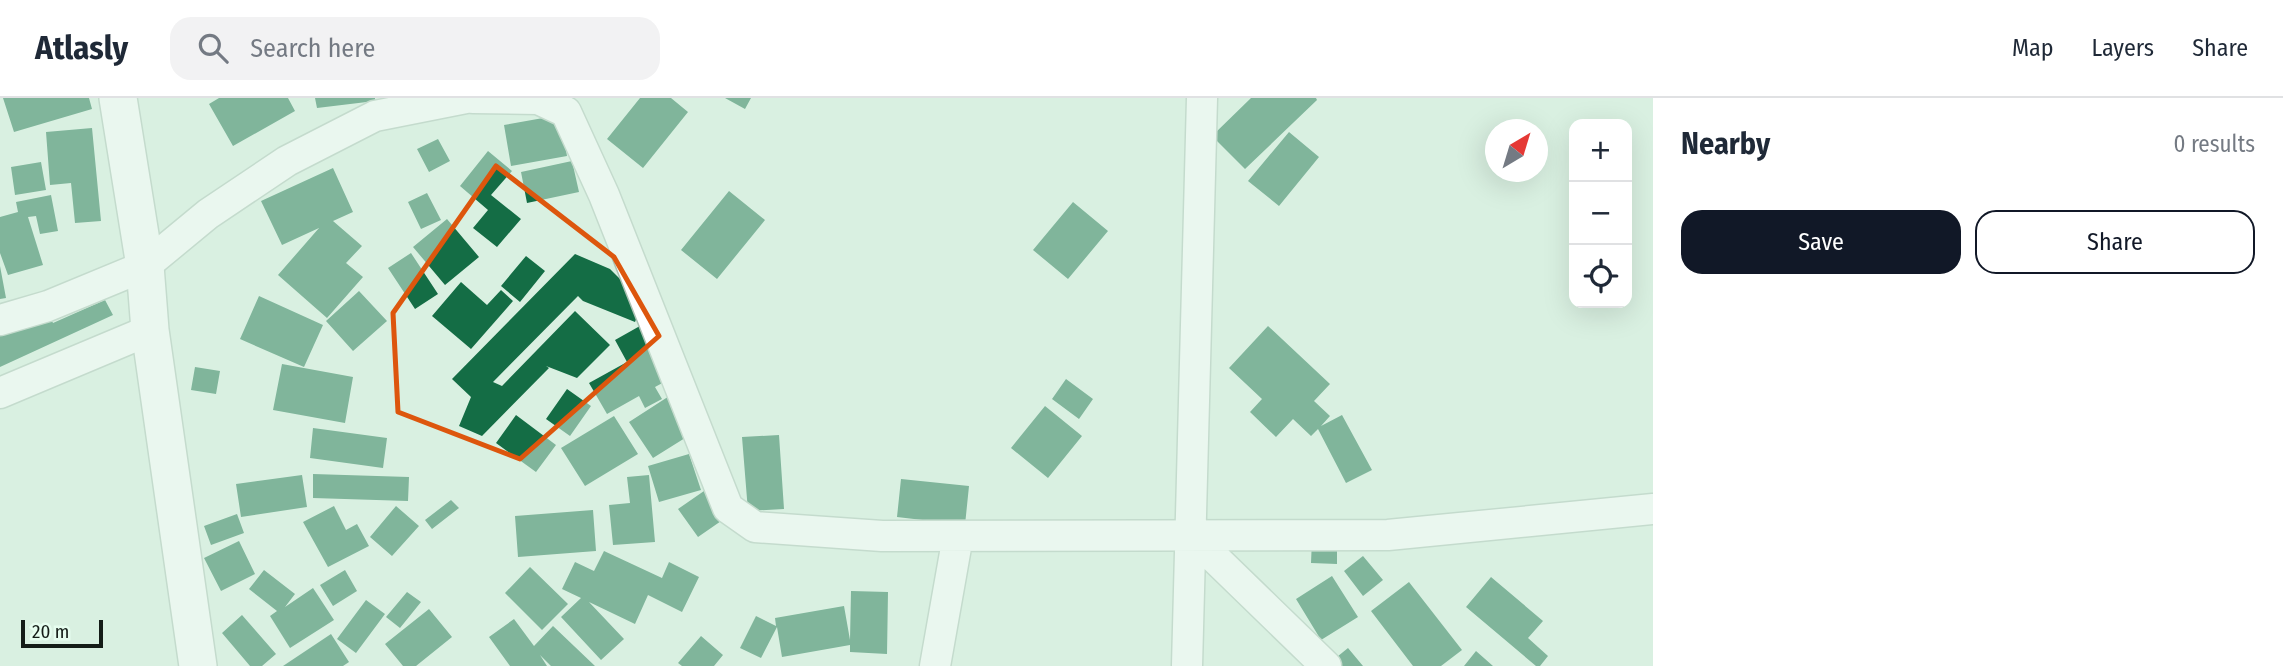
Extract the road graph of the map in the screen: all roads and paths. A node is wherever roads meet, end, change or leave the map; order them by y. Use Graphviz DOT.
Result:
graph roads {
  1 [pos="118,98"];
  2 [pos="466,98"];
  3 [pos="473,98"];
  4 [pos="1202,98"];
  5 [pos="576,105"];
  6 [pos="145,266"];
  7 [pos="0,320"];
  8 [pos="150,330"];
  9 [pos="0,393"];
  10 [pos="1653,509"];
  11 [pos="1190,534"];
  12 [pos="958,536"];
  13 [pos="198,666"];
  14 [pos="934,666"];
  15 [pos="1187,666"];
  16 [pos="1326,666"];
  1 -- 6 [label="street"];
  2 -- 6 [label="street"];
  3 -- 5 [label="street"];
  4 -- 11 [label="street"];
  5 -- 12 [label="street"];
  6 -- 7 [label="street"];
  6 -- 8 [label="street"];
  8 -- 9 [label="street"];
  8 -- 13 [label="street"];
  10 -- 11 [label="street"];
  11 -- 12 [label="street"];
  11 -- 15 [label="street"];
  11 -- 16 [label="street"];
  12 -- 14 [label="street"];
}
